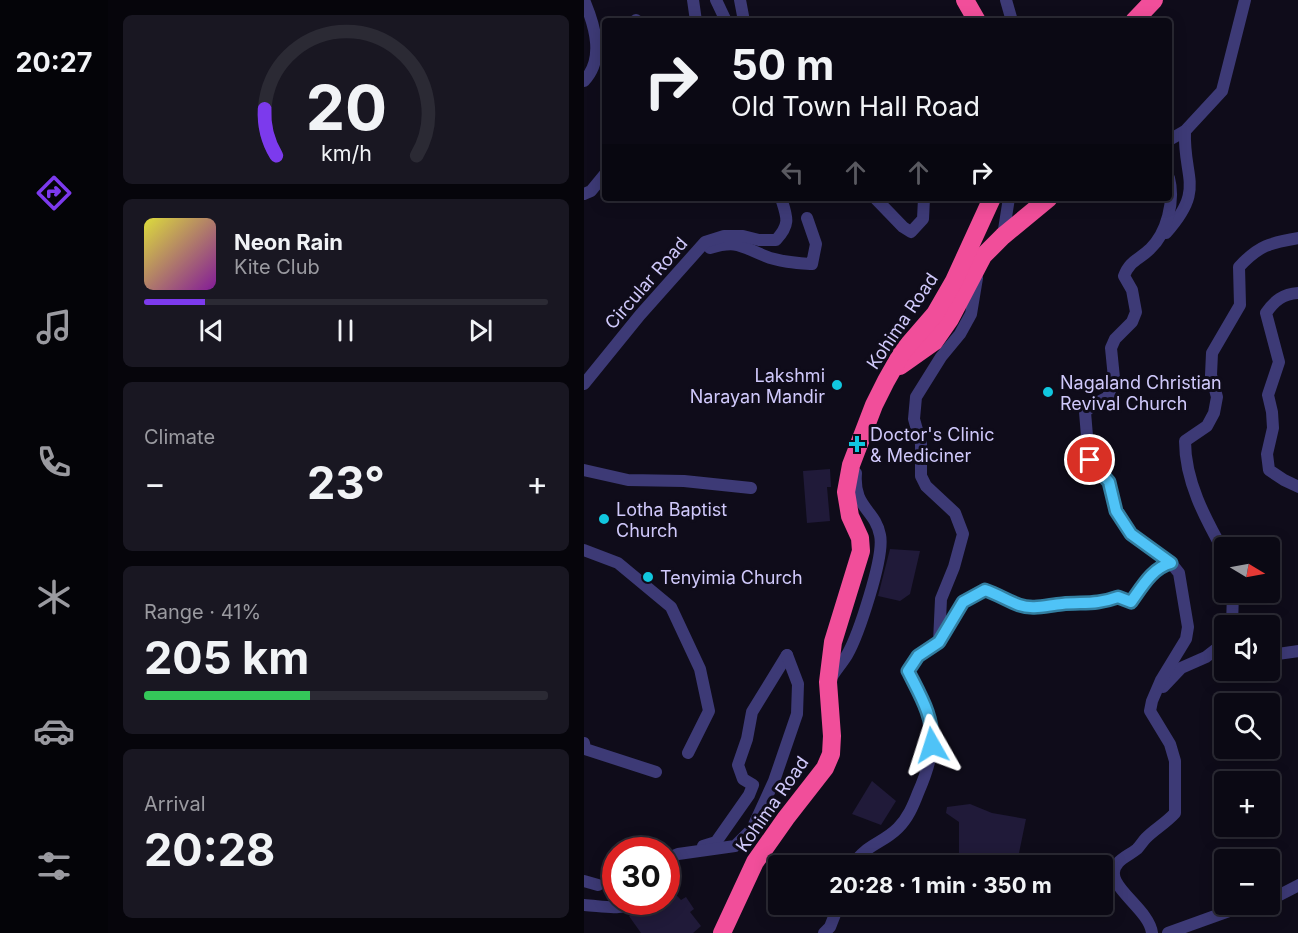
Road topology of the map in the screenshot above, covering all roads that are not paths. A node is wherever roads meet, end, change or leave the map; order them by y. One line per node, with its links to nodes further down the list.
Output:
1 (584, 0): 17 (street)
2 (693, 0): 10 (street)
3 (716, 0): 11 (street)
4 (740, 0): 12 (street)
5 (965, 0): 13 (highway)
6 (1006, 0): 14 (street)
7 (1137, 0): 15 (street)
8 (1154, 0): 16 (highway)
9 (1245, 0): 18 (street)
10 (696, 18)
11 (725, 18)
12 (743, 18)
13 (975, 18)
14 (1011, 18)
15 (1134, 18)
16 (1137, 18)
17 (584, 81)
18 (1185, 131): 19 (street); 32 (street)
19 (1172, 138)
20 (602, 178): 21 (street)
21 (584, 194)
22 (782, 201): 33 (street, Circular Road)
23 (878, 201): 24 (street)
24 (924, 201)
25 (991, 201): 36 (highway, Kohima Road)
26 (1009, 201): 30 (street)
27 (1045, 201): 30 (highway)
28 (1170, 201): 32 (street)
29 (807, 218): 33 (street)
30 (1003, 236): 34 (highway)
31 (1298, 238): 41 (street)
32 (1151, 249): 43 (street)
33 (695, 254): 37 (street, Circular Road)
34 (983, 256): 36 (highway); 44 (street)
35 (1298, 293): 39 (street)
36 (891, 373): 62 (highway, Kohima Road)
37 (584, 384)
38 (584, 470): 40 (street)
39 (1298, 487)
40 (751, 489)
41 (1216, 537)
42 (584, 550): 50 (street)
43 (1171, 563): 44 (street); 48 (street)
44 (939, 642): 52 (street)
45 (1214, 651): 48 (street)
46 (1298, 651): 47 (street)
47 (1280, 654)
48 (1150, 711): 64 (street)
49 (584, 743): 51 (street)
50 (688, 753)
51 (656, 772)
52 (859, 855)
53 (672, 857): 53 (street)
54 (584, 881): 55 (street)
55 (598, 885)
56 (1298, 885): 57 (street)
57 (1280, 895)
58 (584, 905): 59 (street)
59 (602, 908)
60 (835, 915): 63 (street)
61 (1218, 915): 65 (street)
62 (722, 933)
63 (824, 933)
64 (1152, 933)
65 (1168, 933)

